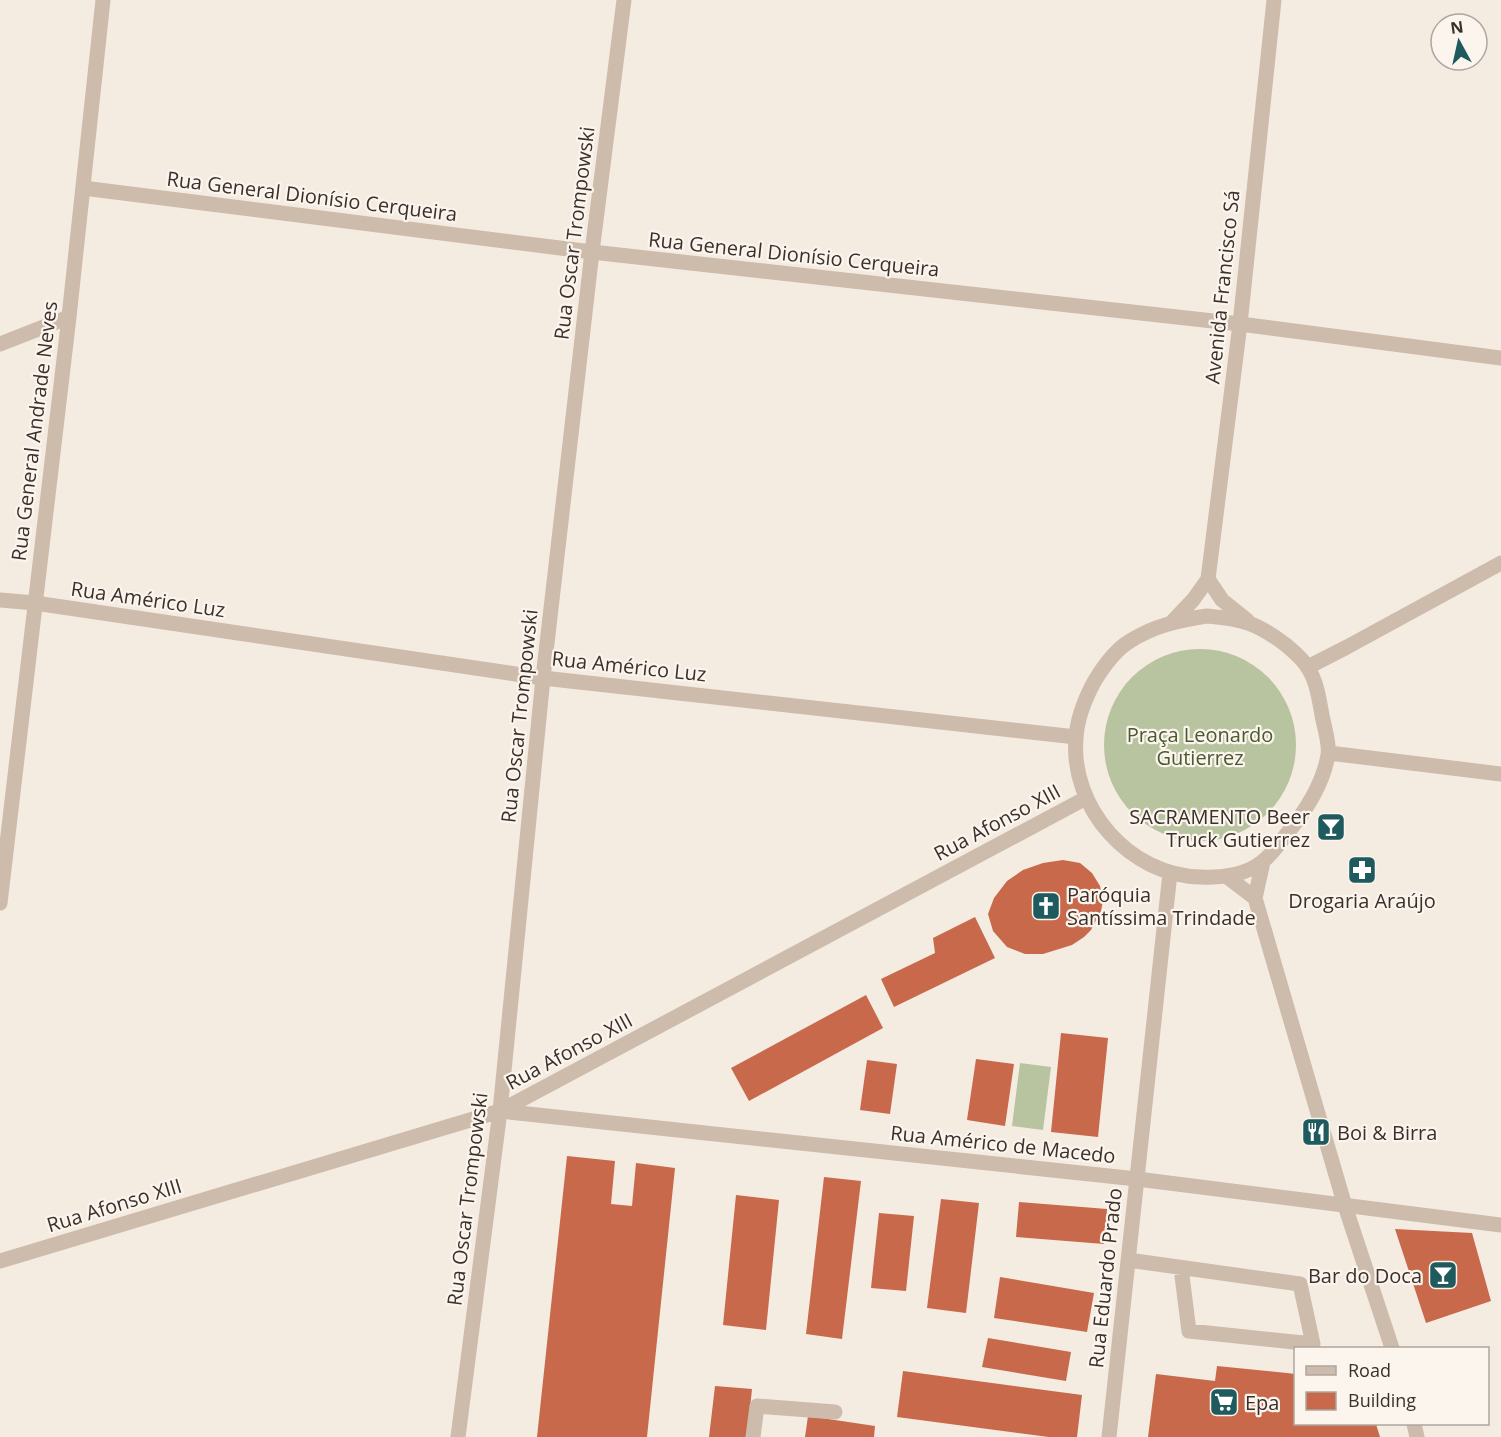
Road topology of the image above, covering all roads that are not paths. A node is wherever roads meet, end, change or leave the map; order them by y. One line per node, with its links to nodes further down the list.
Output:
1 (103, 0): 4 (street, Rua General Andrade Neves)
2 (624, 0): 5 (street, Rua Oscar Trompowski)
3 (1274, 0): 7 (street, Avenida Francisco Sá)
4 (83, 188): 5 (street, Rua General Dionísio Cerqueira); 6 (street, Rua General Andrade Neves)
5 (592, 252): 7 (street, Rua General Dionísio Cerqueira); 17 (street, Rua Oscar Trompowski)
6 (69, 316): 8 (street); 13 (street, Rua General Andrade Neves)
7 (1240, 324): 9 (street, Rua General Dionísio Cerqueira); 11 (street, Avenida Francisco Sá)
8 (0, 344)
9 (1501, 358)
10 (1501, 563): 16 (street)
11 (1208, 579): 14 (street, Avenida Francisco Sá); 15 (street)
12 (0, 600): 13 (street, Rua Américo Luz)
13 (35, 603): 17 (street, Rua Américo Luz); 26 (street, Rua General Andrade Neves)
14 (1173, 621): 15 (street); 18 (street)
15 (1251, 623): 16 (street)
16 (1308, 667): 19 (street)
17 (543, 678): 18 (street, Rua Américo Luz); 27 (street, Rua Oscar Trompowski)
18 (1076, 737): 21 (street)
19 (1329, 753): 20 (street); 22 (street)
20 (1501, 774)
21 (1086, 798): 23 (street); 27 (street, Rua Afonso XIII)
22 (1263, 862): 24 (street); 25 (street)
23 (1170, 873): 24 (street); 28 (street, Rua Eduardo Prado)
24 (1226, 876): 25 (street)
25 (1254, 898): 29 (street)
26 (0, 903)
27 (500, 1111): 28 (street, Rua Américo de Macedo); 31 (street, Rua Afonso XIII); 36 (street, Rua Oscar Trompowski)
28 (1137, 1179): 29 (street, Rua Américo de Macedo); 32 (street, Rua Eduardo Prado)
29 (1345, 1206): 30 (street, Rua Américo de Macedo); 34 (street)
30 (1501, 1225)
31 (0, 1260)
32 (1128, 1260): 33 (street); 38 (street, Rua Eduardo Prado)
33 (1180, 1268): 33 (street)
34 (1392, 1347)
35 (835, 1412): 37 (street)
36 (458, 1437)
37 (753, 1437)
38 (1109, 1437)

